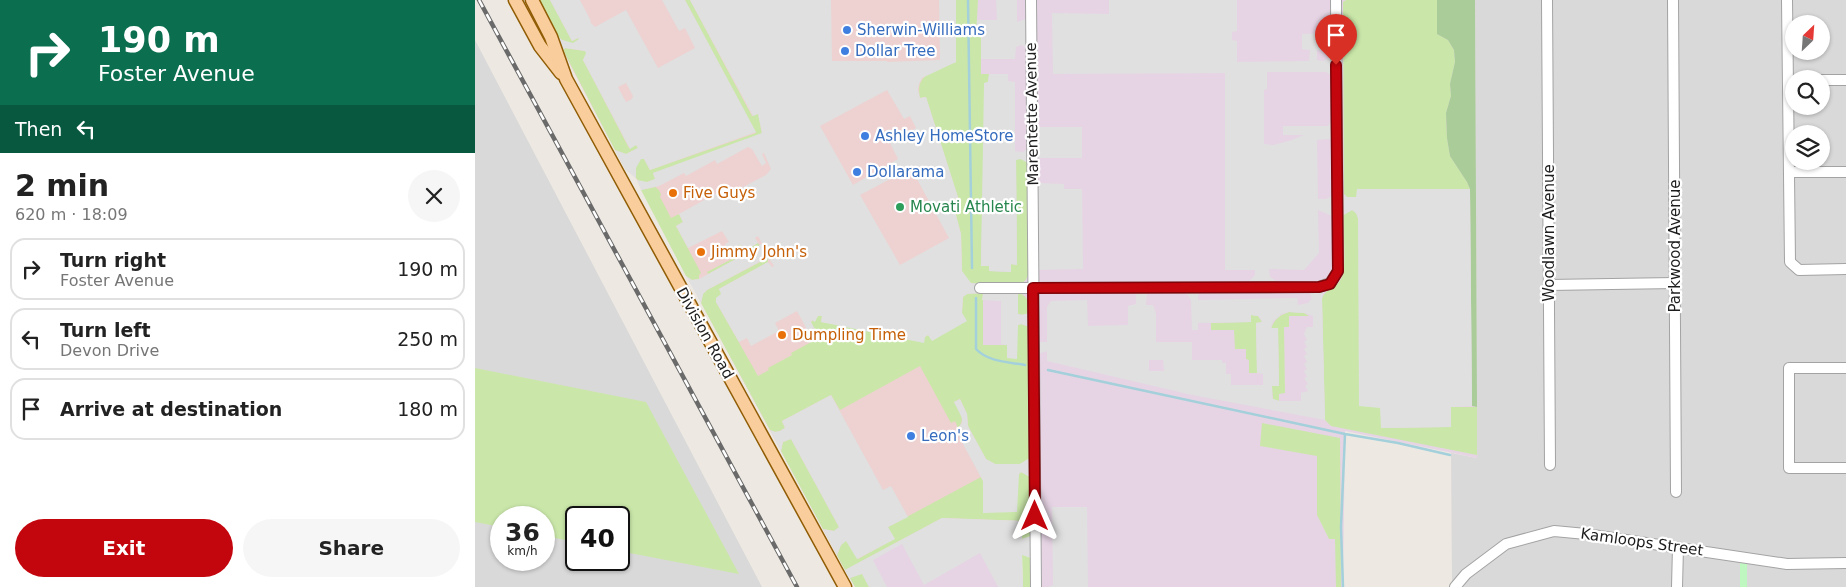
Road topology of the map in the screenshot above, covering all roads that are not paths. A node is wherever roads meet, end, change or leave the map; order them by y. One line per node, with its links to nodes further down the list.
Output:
1 (515, 0): 9 (main road, Division Road)
2 (532, 0): 9 (main road, Division Road)
3 (1031, 0): 19 (street, Marentette Avenue)
4 (1336, 0): 19 (street)
5 (1547, 0): 17 (street, Woodlawn Avenue)
6 (1673, 0): 16 (street, Parkwood Avenue)
7 (1787, 0): 8 (street)
8 (1790, 70)
9 (566, 78): 26 (main road, Division Road)
10 (1830, 80): 11 (street)
11 (1846, 80)
12 (1790, 115): 13 (street)
13 (1789, 172): 14 (street); 15 (street)
14 (1846, 172)
15 (1846, 269)
16 (1675, 283): 17 (street); 23 (street, Parkwood Avenue)
17 (1549, 286): 21 (street, Woodlawn Avenue)
18 (980, 288): 19 (street)
19 (1033, 288): 27 (street, Marentette Avenue)
20 (1846, 368): 22 (street)
21 (1550, 465)
22 (1846, 468)
23 (1676, 492)
24 (1678, 547): 25 (street, Kamloops Street); 28 (street, Kamloops Street); 29 (street)
25 (1846, 563)
26 (845, 587)
27 (1036, 587)
28 (1455, 587)
29 (1677, 587)

